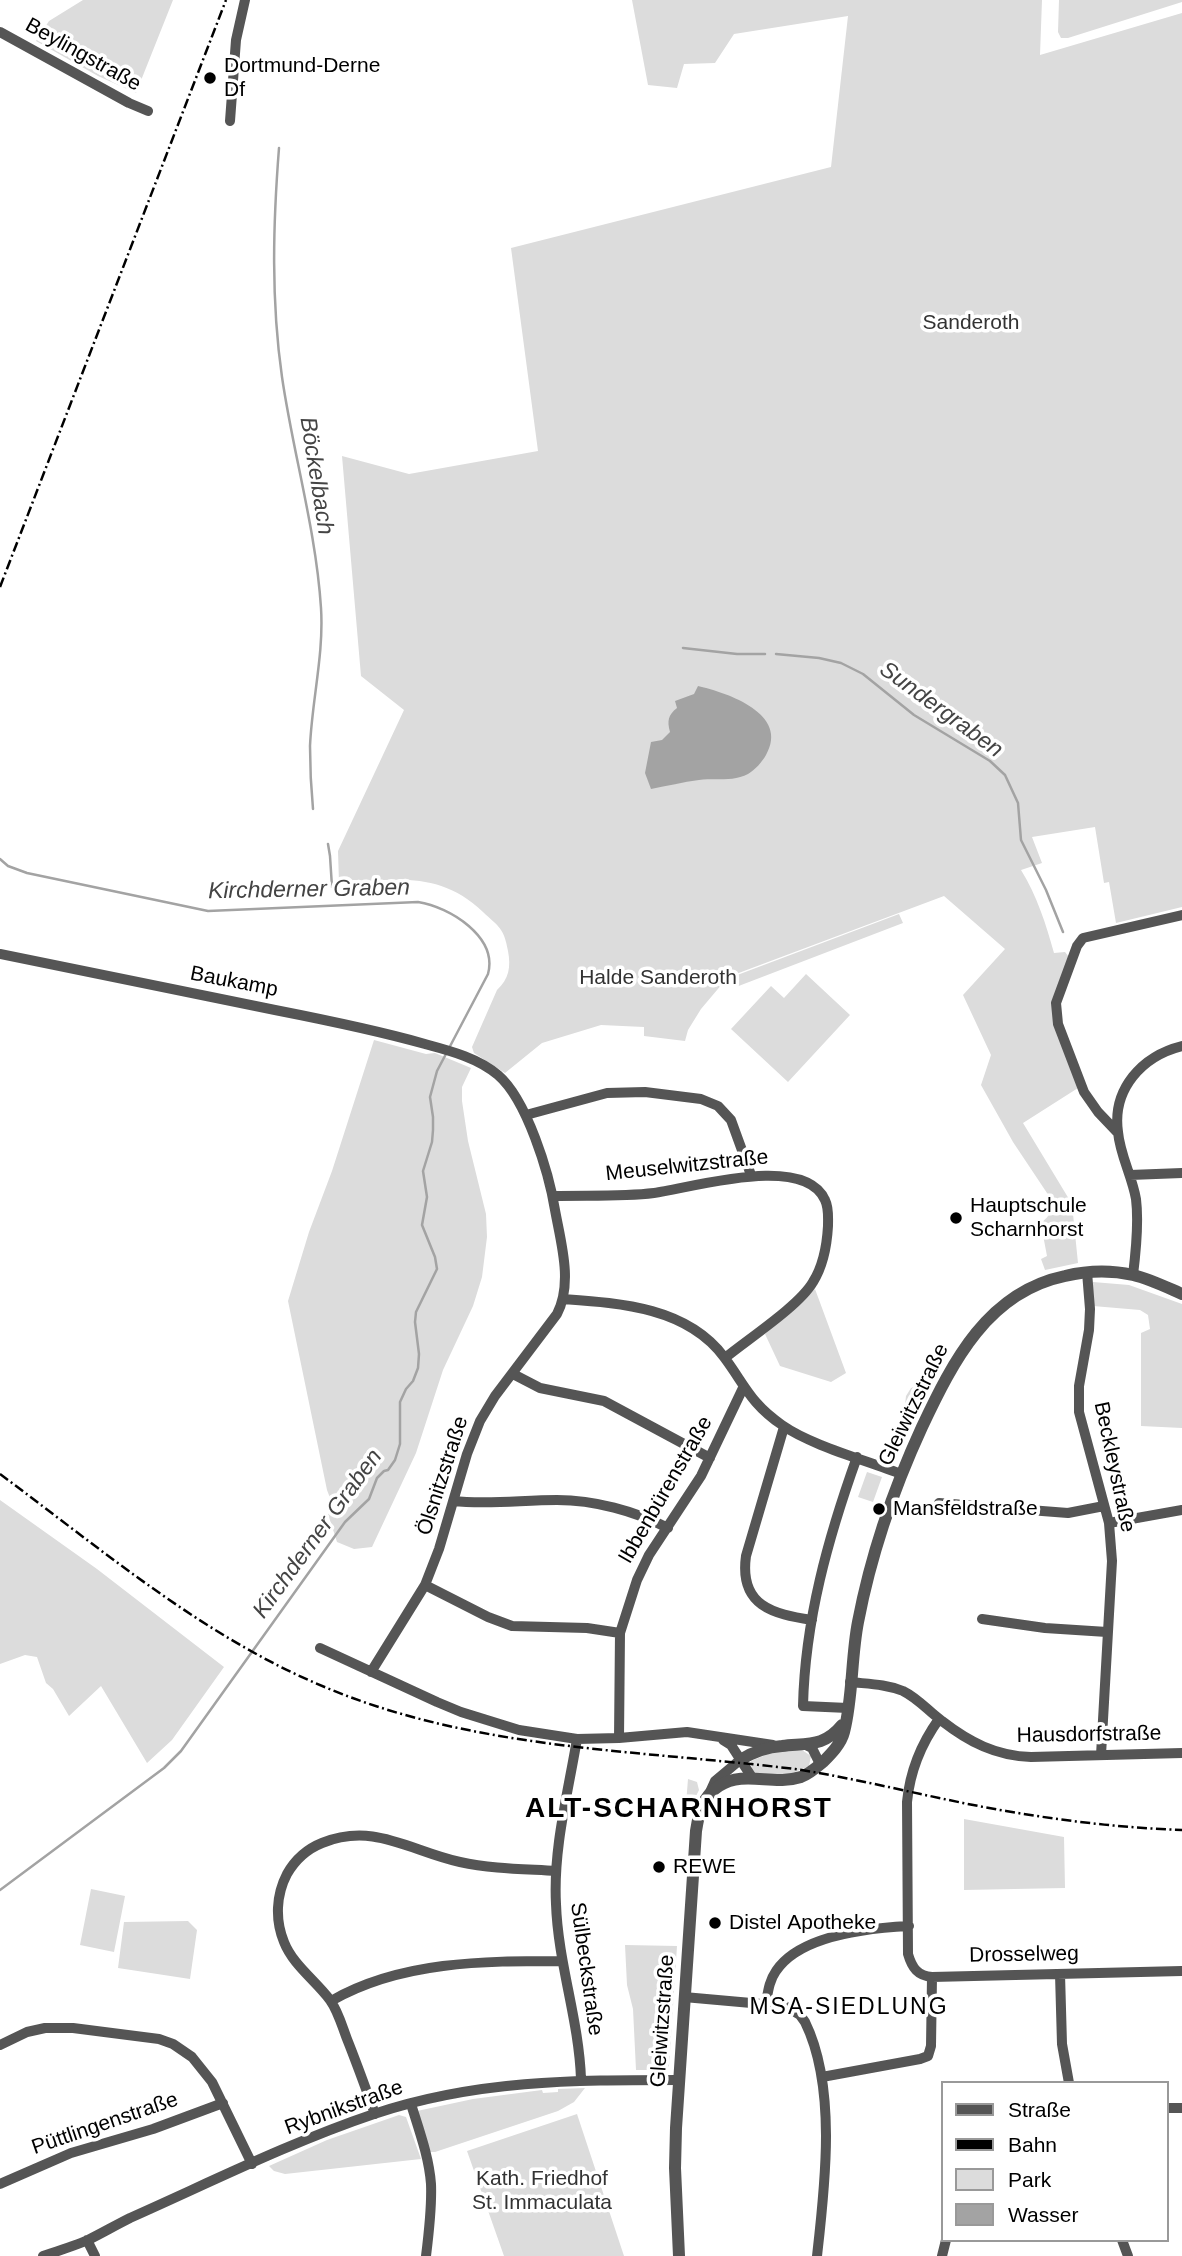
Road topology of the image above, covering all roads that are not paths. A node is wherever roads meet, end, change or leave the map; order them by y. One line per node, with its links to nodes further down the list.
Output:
1 (246, 0): 4 (street)
2 (0, 32): 3 (street, Beylingstraße)
3 (148, 111)
4 (230, 121)
5 (1182, 915): 9 (street)
6 (0, 954): 8 (street, Baukamp)
7 (1182, 1046): 9 (street)
8 (526, 1115): 11 (street); 13 (street)
9 (1118, 1133): 12 (street)
10 (1182, 1173): 12 (street)
11 (751, 1175): 13 (street, Meuselwitzstraße); 18 (street, Meuselwitzstraße)
12 (1130, 1175): 15 (street)
13 (553, 1196): 17 (street)
14 (1087, 1272): 15 (street, Gleiwitzstraße); 24 (street, Gleiwitzstraße); 27 (street, Beckleystraße)
15 (1133, 1275): 16 (street, Gleiwitzstraße)
16 (1182, 1294)
17 (563, 1299): 18 (street); 19 (street, Ölsnitzstraße)
18 (725, 1358): 20 (street)
19 (513, 1374): 23 (street); 25 (street, Ölsnitzstraße)
20 (743, 1388): 21 (street); 23 (street, Ibbenbürenstraße)
21 (784, 1427): 22 (street); 33 (street)
22 (857, 1457): 24 (street); 33 (street)
23 (710, 1458): 30 (street, Ibbenbürenstraße)
24 (901, 1474): 38 (street, Gleiwitzstraße)
25 (453, 1501): 30 (street); 31 (street, Ölsnitzstraße)
26 (939, 1503): 27 (street)
27 (1104, 1506): 29 (street, Beckleystraße)
28 (1182, 1510): 29 (street)
29 (1109, 1523): 34 (street, Beckleystraße)
30 (668, 1528): 35 (street, Ibbenbürenstraße)
31 (425, 1585): 35 (street); 37 (street, Ölsnitzstraße)
32 (982, 1619): 34 (street)
33 (812, 1620): 39 (street)
34 (1107, 1632): 48 (street, Beckleystraße)
35 (620, 1633): 43 (street, Ibbenbürenstraße)
36 (320, 1648): 37 (street)
37 (371, 1672): 44 (street)
38 (850, 1682): 39 (street, Gleiwitzstraße); 40 (street, Hausdorfstraße)
39 (848, 1708): 41 (street, Gleiwitzstraße)
40 (939, 1719): 48 (street, Hausdorfstraße); 54 (street)
41 (845, 1722): 45 (street, Gleiwitzstraße); 50 (street, Gleiwitzstraße)
42 (717, 1736): 43 (street); 46 (street); 49 (street)
43 (619, 1738): 44 (street)
44 (577, 1739): 53 (street, Sülbeckstraße)
45 (806, 1745): 46 (street, Gleiwitzstraße); 50 (street)
46 (781, 1746): 49 (street, Gleiwitzstraße)
47 (1182, 1753): 48 (street, Hausdorfstraße)
48 (1101, 1755)
49 (740, 1760): 51 (street); 52 (street, Gleiwitzstraße)
50 (820, 1764): 51 (street, Gleiwitzstraße)
51 (753, 1779): 52 (street, Gleiwitzstraße)
52 (710, 1792): 59 (street, Gleiwitzstraße)
53 (556, 1871): 55 (street, Sülbeckstraße); 60 (street)
54 (909, 1926): 58 (street); 61 (street)
55 (561, 1961): 60 (street); 64 (street, Sülbeckstraße)
56 (1182, 1971): 57 (street, Drosselweg)
57 (1060, 1974): 58 (street, Drosselweg); 66 (street)
58 (932, 1977): 63 (street)
59 (684, 1997): 61 (street); 65 (street, Gleiwitzstraße)
60 (331, 2001): 69 (street)
61 (766, 2003): 63 (street)
62 (0, 2045): 67 (street)
63 (822, 2077): 77 (street)
64 (581, 2079): 65 (street, Rybnikstraße); 68 (street, Rybnikstraße)
65 (678, 2080): 76 (street, Gleiwitzstraße)
66 (1069, 2081)
67 (223, 2103): 70 (street); 71 (street, Püttlingenstraße)
68 (411, 2104): 69 (street, Rybnikstraße); 75 (street)
69 (375, 2114): 70 (street, Rybnikstraße)
70 (252, 2164): 72 (street, Rybnikstraße)
71 (0, 2184)
72 (87, 2240): 73 (street, Rybnikstraße); 74 (street)
73 (43, 2256)
74 (95, 2256)
75 (426, 2256)
76 (679, 2256)
77 (817, 2256)

